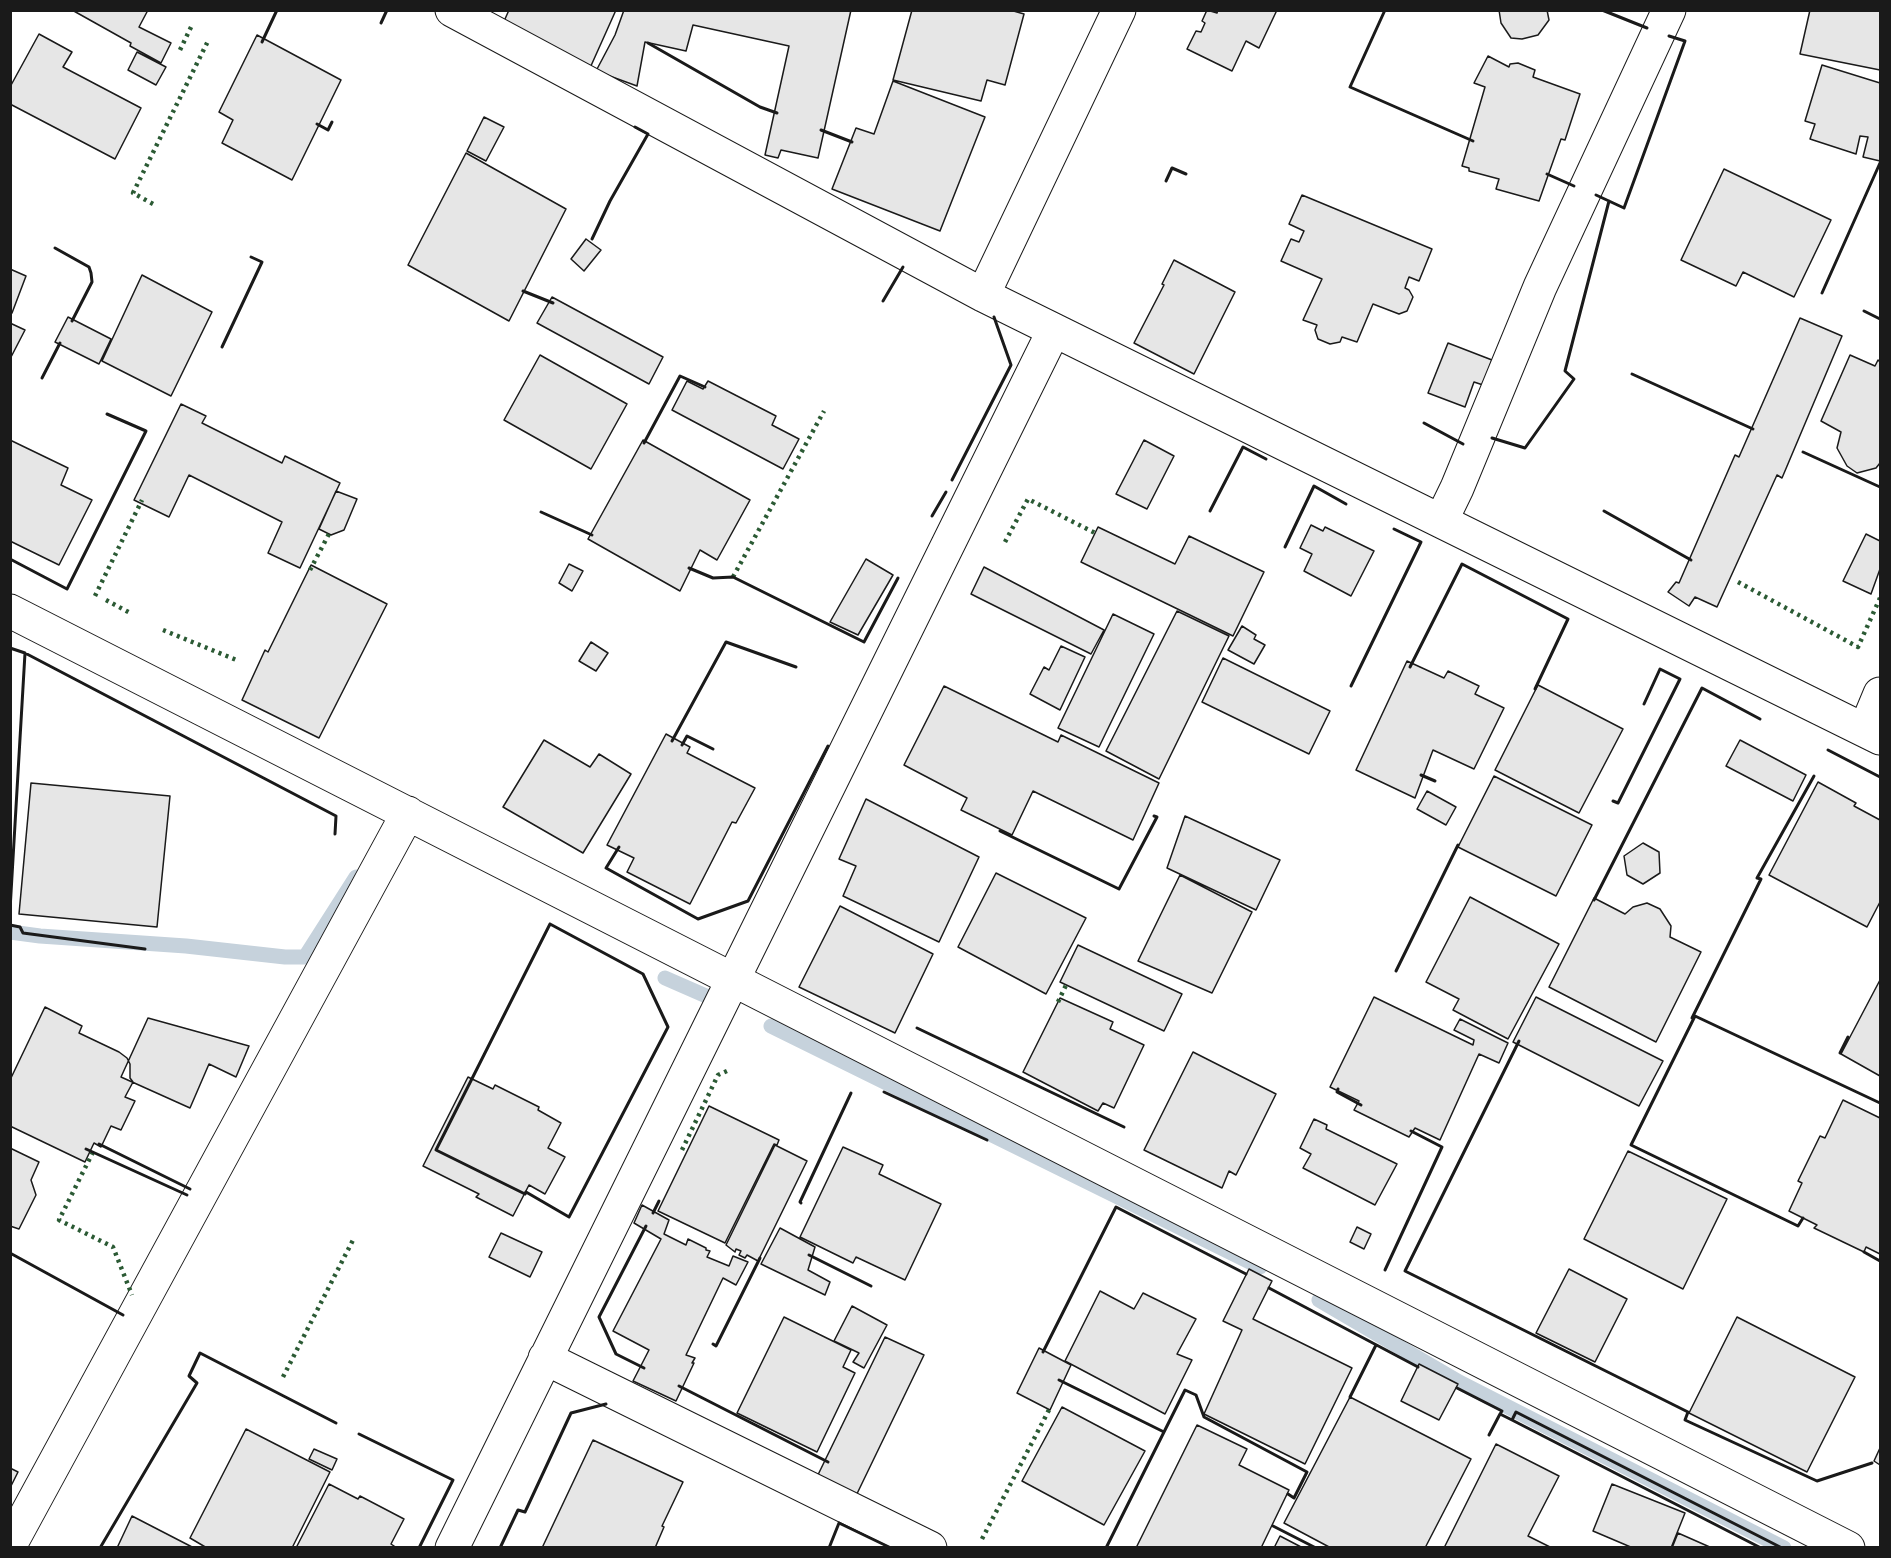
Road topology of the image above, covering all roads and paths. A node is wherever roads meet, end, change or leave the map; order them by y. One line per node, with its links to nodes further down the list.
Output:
1 (452, 10): 4 (street)
2 (1119, 10): 4 (street)
3 (1669, 10): 6 (street)
4 (983, 295): 5 (street)
5 (1054, 330): 6 (street); 11 (street)
6 (1441, 521): 9 (street)
7 (10, 611): 10 (street)
8 (1881, 694): 9 (street)
9 (1873, 734)
10 (408, 813): 11 (street); 13 (street)
11 (733, 980): 12 (street); 16 (street)
12 (545, 1358): 14 (street); 15 (street)
13 (10, 1545)
14 (452, 1548)
15 (930, 1548)
16 (1848, 1548)

